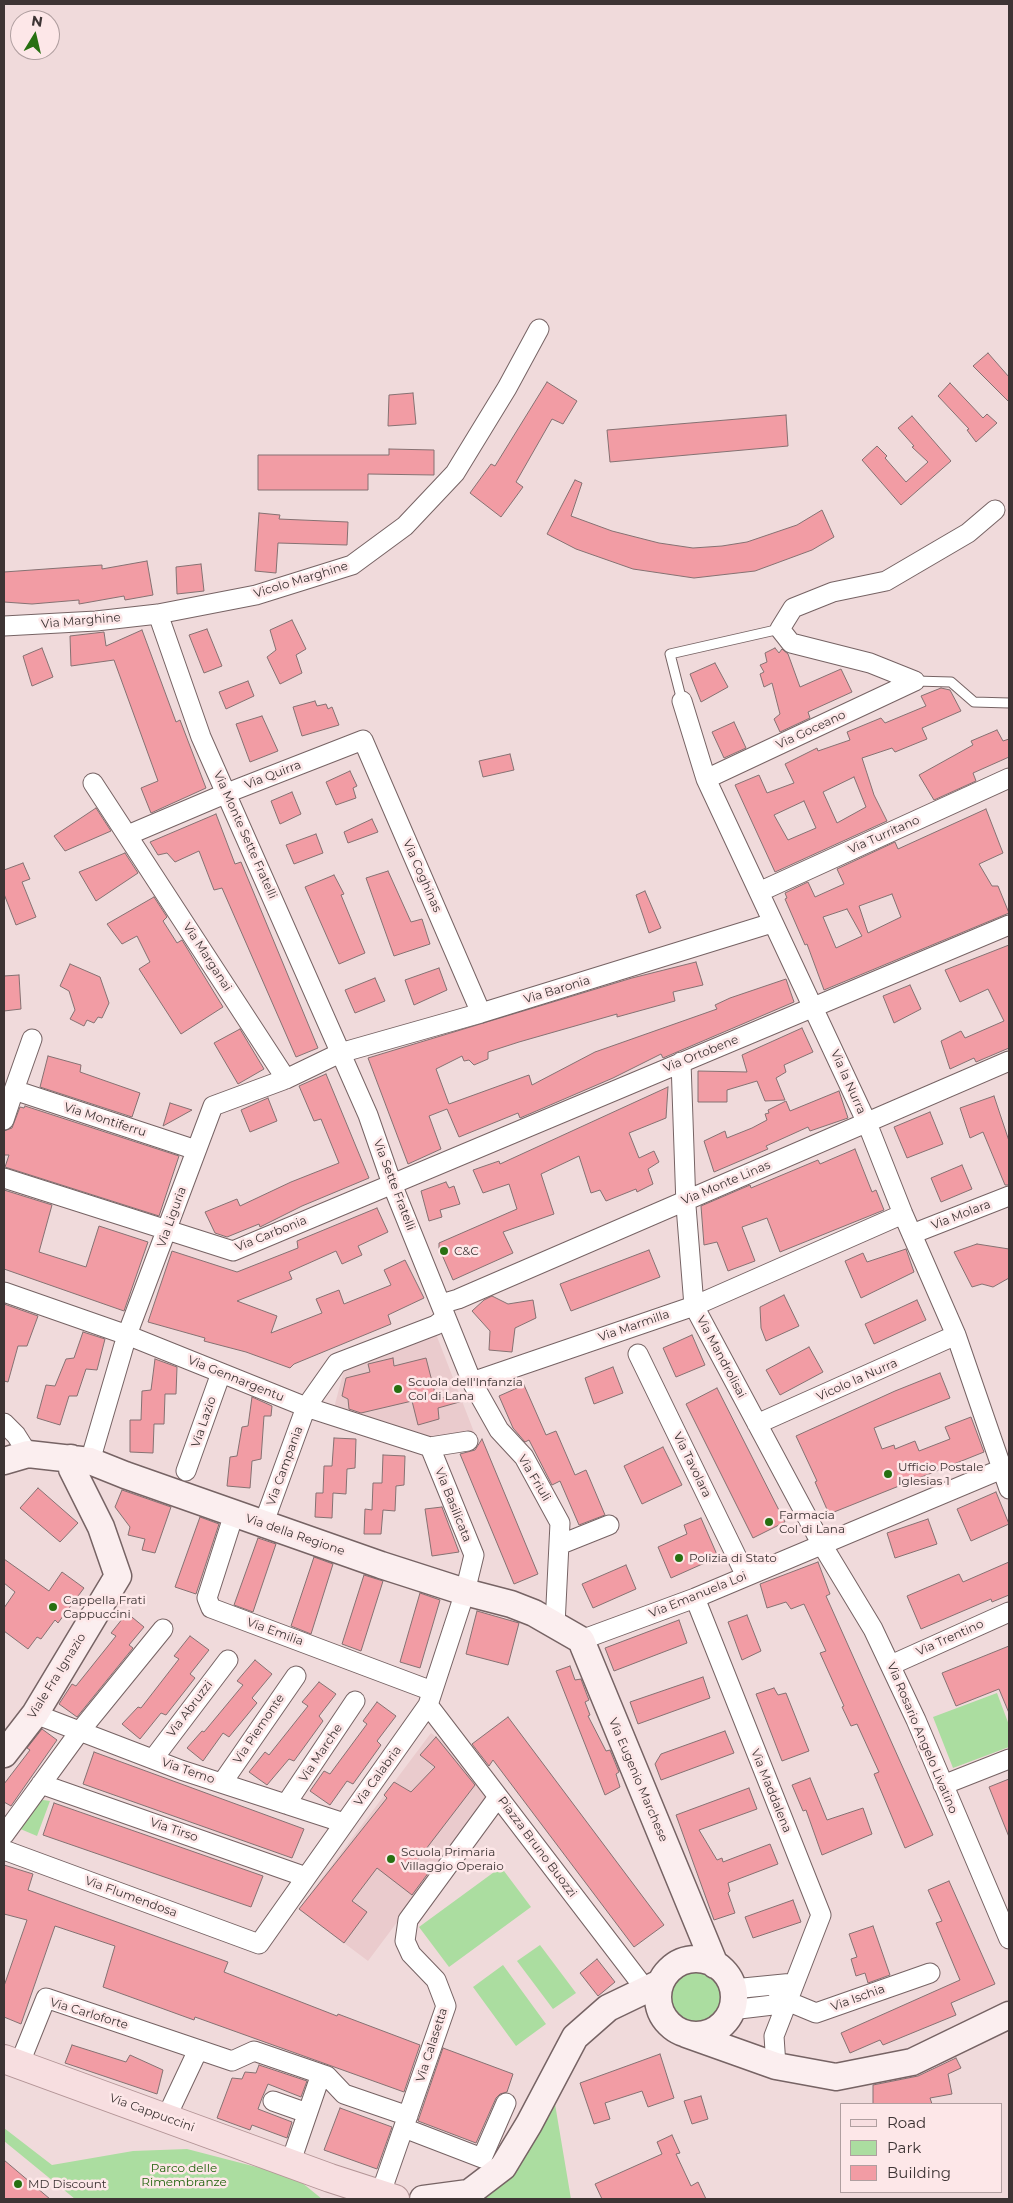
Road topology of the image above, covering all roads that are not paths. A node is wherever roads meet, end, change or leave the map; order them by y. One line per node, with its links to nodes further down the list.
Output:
1 (539, 329): 3 (street, Vicolo Marghine)
2 (995, 510): 5 (street)
3 (158, 614): 4 (street, Via Marghine); 13 (street, Via Monte Sette Fratelli)
4 (4, 626)
5 (780, 629): 6 (street); 7 (lane)
6 (915, 681): 8 (lane); 11 (street, Via Goceano)
7 (682, 701): 11 (street, Via la Nurra)
8 (1009, 703)
9 (362, 740): 13 (street, Via Quirra); 19 (street, Via Coghinas)
10 (1009, 778): 15 (street, Via Turritano)
11 (706, 779): 15 (street, Via la Nurra)
12 (93, 783): 14 (street, Via Marganai)
13 (227, 793): 14 (street, Via Quirra); 21 (street, Via Monte Sette Fratelli)
14 (128, 835): 24 (street, Via Marganai)
15 (759, 892): 16 (street, Via la Nurra)
16 (772, 923): 18 (street, Via la Nurra); 19 (street, Via Baronia)
17 (1009, 925): 18 (street, Via Ortobene)
18 (814, 1008): 23 (street, Via Ortobene); 27 (street, Via la Nurra)
19 (482, 1013): 21 (street, Via Baronia)
20 (32, 1039): 25 (street)
21 (340, 1053): 24 (street, Via Liguria); 30 (street, Via Sette Fratelli)
22 (1009, 1061): 27 (street, Via Monte Linas)
23 (681, 1062): 30 (street, Via Ortobene); 32 (street, Via Mandrolisai)
24 (286, 1079): 28 (street, Via Liguria)
25 (14, 1090): 26 (street); 28 (street, Via Montiferru)
26 (4, 1120)
27 (867, 1124): 32 (street, Via Monte Linas); 33 (street, Via la Nurra)
28 (196, 1150): 34 (street, Via Liguria)
29 (4, 1178): 34 (street, Via Carbonia)
30 (392, 1184): 34 (street, Via Carbonia); 38 (street, Via Sette Fratelli)
31 (1009, 1196): 35 (street, Via Molara)
32 (686, 1200): 37 (street, Via Mandrolisai); 38 (street, Via Monte Linas)
33 (902, 1214): 35 (street, Via la Nurra); 37 (street, Via Marmilla)
34 (167, 1230): 40 (street, Via Liguria)
35 (912, 1234): 39 (street, Via la Nurra)
36 (4, 1292): 40 (street, Via Gennargentu)
37 (694, 1306): 43 (street, Via Marmilla); 46 (street, Via Mandrolisai)
38 (443, 1311): 43 (street, Via Friuli); 44 (street)
39 (956, 1335): 46 (street, Vicolo la Nurra); 51 (street, Via la Nurra)
40 (127, 1336): 42 (street, Via Gennargentu); 50 (street, Via Liguria)
41 (638, 1354): 59 (street, Via Tavolara)
42 (221, 1373): 44 (street, Via Gennargentu); 52 (street, Via Lazio)
43 (472, 1382): 58 (street, Via Friuli)
44 (306, 1407): 48 (street, Via Gennargentu); 55 (street, Via Campania)
45 (4, 1424): 49 (street)
46 (757, 1424): 57 (street, Via Mandrolisai)
47 (468, 1441): 48 (street)
48 (430, 1446): 60 (street, Via Basilicata)
49 (16, 1458): 50 (street, Via della Regione)
50 (81, 1459): 54 (street, Via della Regione); 71 (street, Viale Fra Ignazio)
51 (1005, 1468): 53 (street); 57 (street, Via Emanuela Loi)
52 (186, 1472)
53 (1009, 1489)
54 (234, 1514): 55 (street, Via della Regione); 69 (street, Via Emilia)
55 (263, 1525): 60 (street, Via della Regione)
56 (609, 1525): 58 (street)
57 (821, 1544): 59 (street, Via Emanuela Loi); 67 (street, Via Rosario Angelo Livatino)
58 (559, 1545): 63 (street, Via Friuli)
59 (746, 1576): 61 (street, Via Emanuela Loi)
60 (465, 1592): 63 (street, Via della Regione); 69 (street, Via Calabria)
61 (695, 1598): 65 (street, Via Emanuela Loi); 91 (street, Via Maddalena)
62 (1009, 1612): 67 (street, Via Trentino)
63 (555, 1625): 65 (street, Via della Regione)
64 (163, 1629): 72 (street)
65 (580, 1640): 85 (street, Via Eugenio Marchese)
66 (228, 1660): 74 (street, Via Abruzzi)
67 (891, 1665): 78 (street, Via Rosario Angelo Livatino)
68 (296, 1676): 76 (street, Via Piemonte)
69 (430, 1698): 79 (street, Piazza Bruno Buozzi); 81 (street, Via Calabria)
70 (355, 1701): 80 (street, Via Marche)
71 (34, 1714): 72 (street, Via Temo); 73 (street, Viale Fra Ignazio)
72 (80, 1731): 74 (street, Via Temo); 77 (street)
73 (4, 1754)
74 (153, 1759): 76 (street, Via Temo)
75 (1009, 1760): 78 (street)
76 (222, 1783): 80 (street, Via Temo)
77 (41, 1784): 82 (street); 84 (street, Via Tirso)
78 (943, 1785): 86 (street, Via Rosario Angelo Livatino)
79 (498, 1796): 90 (street, Piazza Bruno Buozzi); 106 (street, Via Calasetta)
80 (286, 1804): 81 (street, Via Temo)
81 (344, 1823): 84 (street, Via Calabria)
82 (4, 1835)
83 (4, 1850): 87 (street, Via Flumendosa)
84 (306, 1877): 87 (street, Via Calabria)
85 (696, 1920): 88 (street, Via Eugenio Marchese); 90 (street)
86 (1009, 1939)
87 (259, 1944)
88 (716, 1965): 90 (street); 93 (street)
89 (930, 1972): 92 (street, Via Ischia)
90 (661, 1979): 94 (street); 96 (street)
91 (794, 1983): 92 (street, Via Maddalena); 93 (street, Via Maddalena)
92 (787, 2001): 100 (street, Via Maddalena)
93 (729, 2007): 97 (street); 100 (street)
94 (608, 2008): 96 (street); 109 (street)
95 (1009, 2015): 100 (street)
96 (664, 2018): 97 (street)
97 (686, 2034): 100 (street)
98 (198, 2050): 99 (street, Via Carloforte); 101 (street, Via Carloforte); 105 (street)
99 (11, 2062): 105 (main road, Via Cappuccini)
100 (776, 2066)
101 (321, 2074): 104 (street); 106 (street, Via Carloforte)
102 (273, 2101): 104 (street)
103 (506, 2102): 106 (street, Via Carloforte)
104 (307, 2113): 107 (street)
105 (166, 2118): 107 (main road, Via Cappuccini)
106 (406, 2122): 108 (street, Via Calasetta)
107 (295, 2165): 108 (main road, Via Cappuccini); 110 (main road, Via Cappuccini)
108 (390, 2190)
109 (464, 2196): 111 (street)
110 (335, 2199)
111 (423, 2199)

